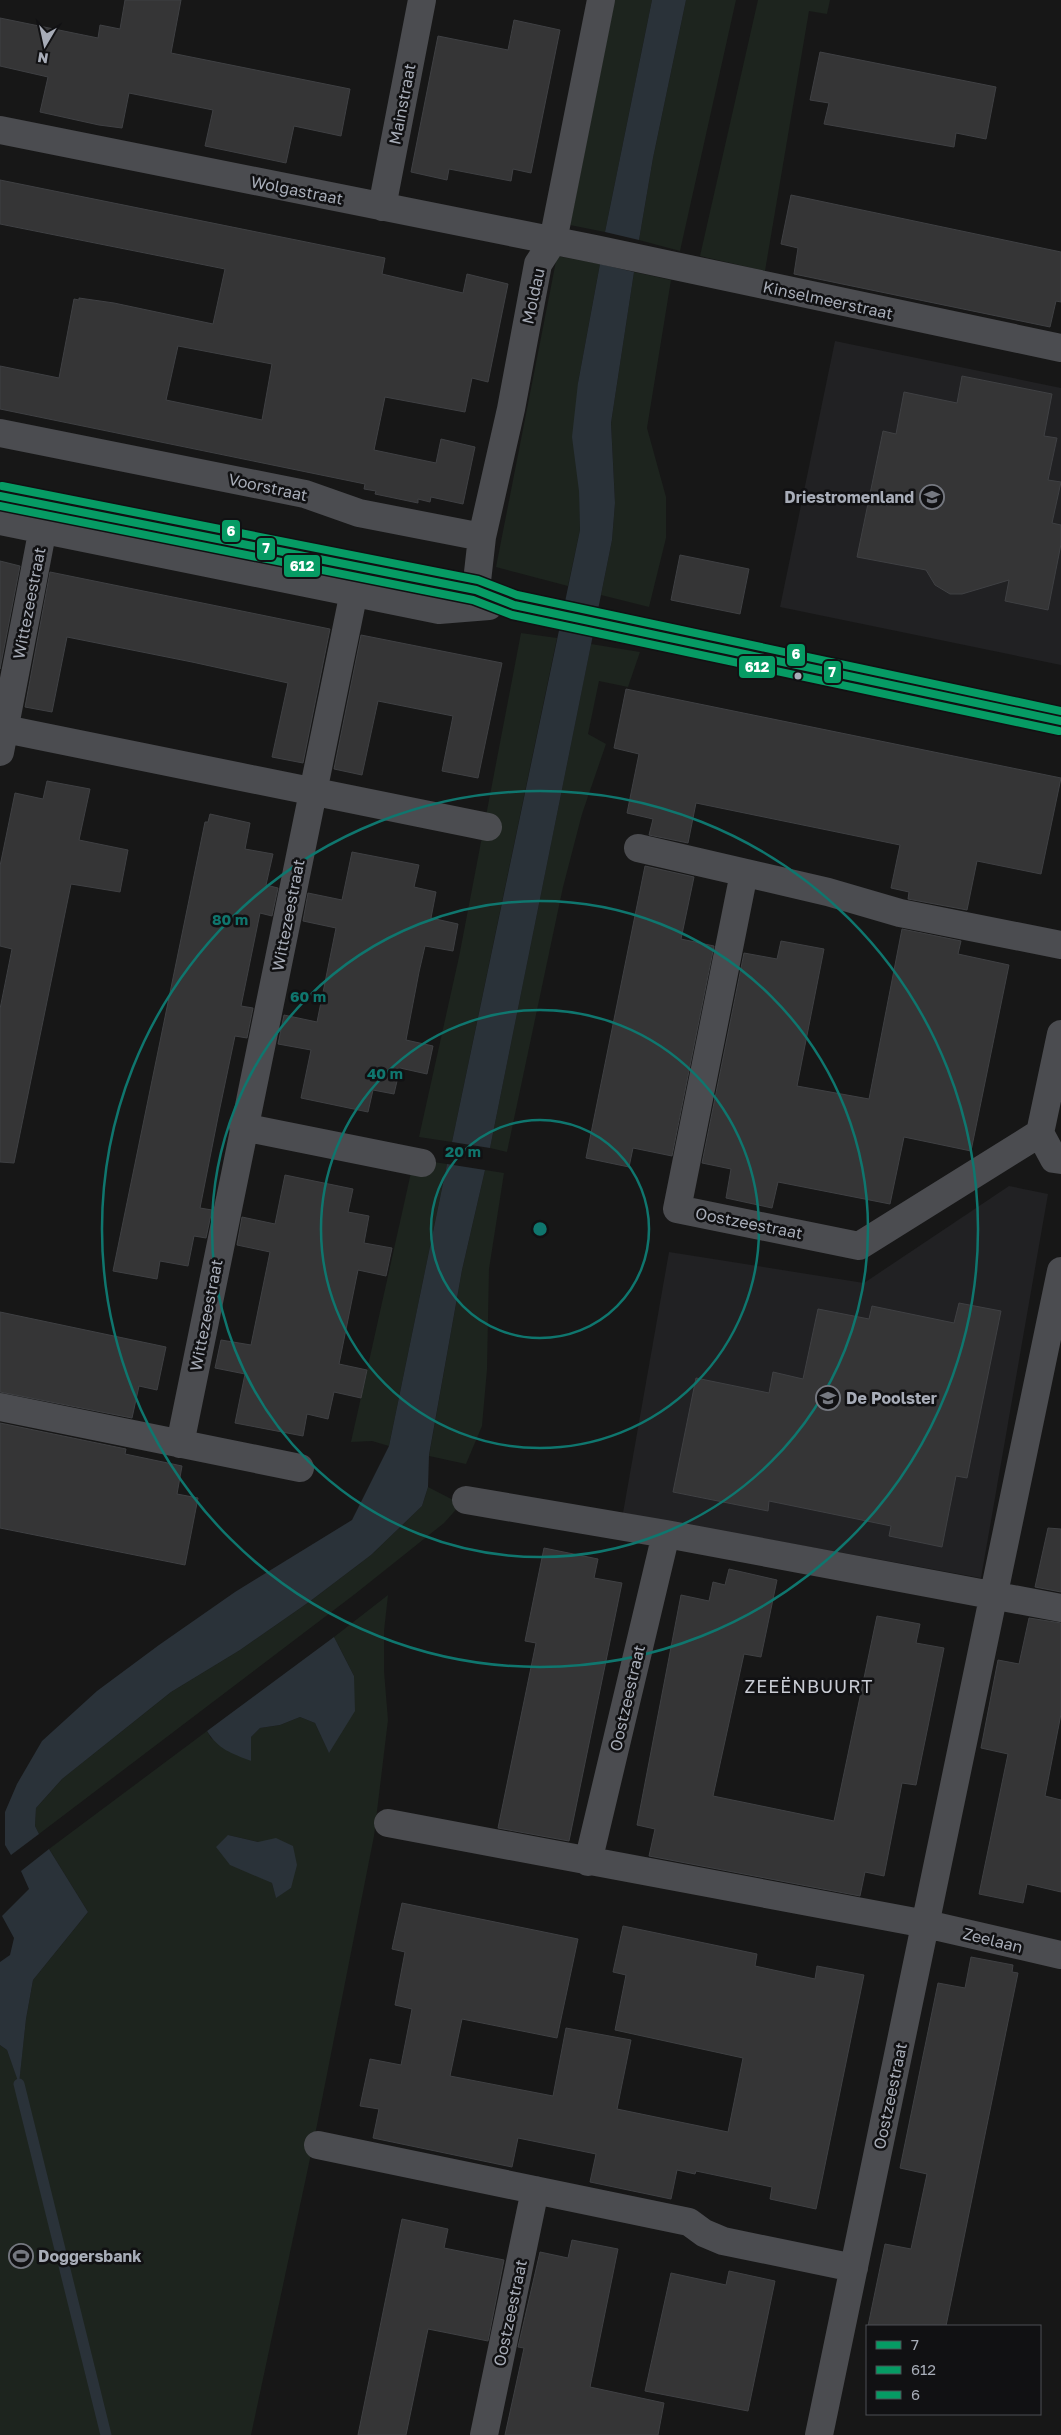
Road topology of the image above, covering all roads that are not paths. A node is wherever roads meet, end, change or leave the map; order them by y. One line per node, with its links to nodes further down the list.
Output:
1 (422, 0): 4 (street, Mainstraat)
2 (601, 0): 5 (street, Moldau)
3 (0, 130): 4 (street, Wolgastraat)
4 (382, 207): 5 (street, Wolgastraat)
5 (553, 241): 6 (street, Wolgastraat); 12 (street, Moldau)
6 (595, 249): 7 (street, Kinselmeerstraat)
7 (1061, 348)
8 (0, 433): 12 (street, Voorstraat)
9 (0, 496): 10 (street)
10 (45, 518): 11 (street); 13 (street); 16 (street, Wittezeestraat)
11 (0, 521)
12 (482, 537): 14 (street)
13 (356, 580): 14 (street); 17 (street, Wittezeestraat)
14 (473, 599): 15 (street)
15 (1061, 721)
16 (2, 736): 17 (street, Wittezeestraat)
17 (313, 791): 18 (street, Wittezeestraat); 23 (street, Wittezeestraat)
18 (488, 826)
19 (638, 848): 20 (street)
20 (744, 873): 21 (street); 24 (street, Oostzeestraat)
21 (1061, 945)
22 (1061, 1034): 24 (street)
23 (243, 1127): 26 (street); 29 (street, Wittezeestraat)
24 (1040, 1133): 25 (street)
25 (1061, 1160)
26 (422, 1163)
27 (1061, 1272): 33 (street, Oostzeestraat)
28 (0, 1407): 29 (street)
29 (180, 1444): 30 (street)
30 (300, 1468)
31 (466, 1500): 32 (street)
32 (666, 1534): 33 (street); 36 (street, Oostzeestraat)
33 (994, 1595): 34 (street); 37 (street, Oostzeestraat)
34 (1061, 1608)
35 (388, 1823): 36 (street)
36 (588, 1862): 37 (street)
37 (926, 1924): 38 (street, Zeelaan); 41 (street, Oostzeestraat)
38 (1060, 1955)
39 (318, 2145): 40 (street)
40 (535, 2190): 41 (street); 42 (street, Oostzeestraat)
41 (854, 2268): 43 (street, Oostzeestraat)
42 (484, 2435)
43 (819, 2435)

